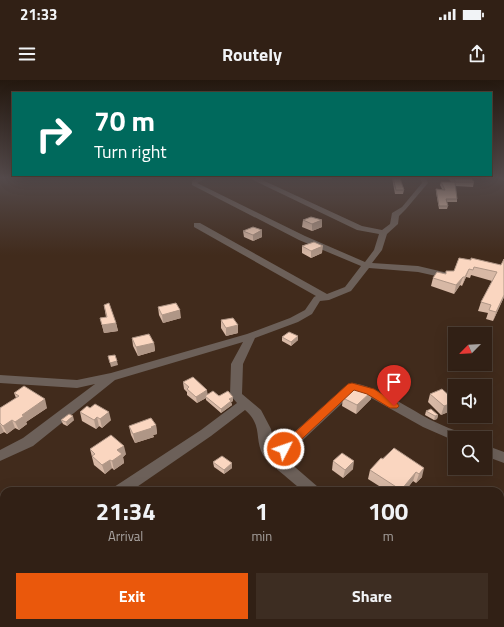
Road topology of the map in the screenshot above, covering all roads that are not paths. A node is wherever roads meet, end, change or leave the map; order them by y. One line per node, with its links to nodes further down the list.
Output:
1 (233, 204): 6 (street)
2 (307, 204): 5 (street)
3 (406, 204): 5 (street)
4 (197, 225): 8 (street)
5 (383, 233): 6 (street)
6 (365, 265): 7 (street); 8 (street)
7 (445, 275)
8 (326, 298): 9 (street)
9 (251, 336): 10 (street); 12 (street)
10 (112, 378): 11 (street); 16 (street)
11 (0, 379)
12 (245, 403): 14 (street); 18 (street)
13 (448, 433): 14 (street)
14 (269, 453): 19 (street)
15 (492, 453): 17 (street)
16 (0, 456)
17 (503, 458)
18 (125, 487)
19 (308, 487)

